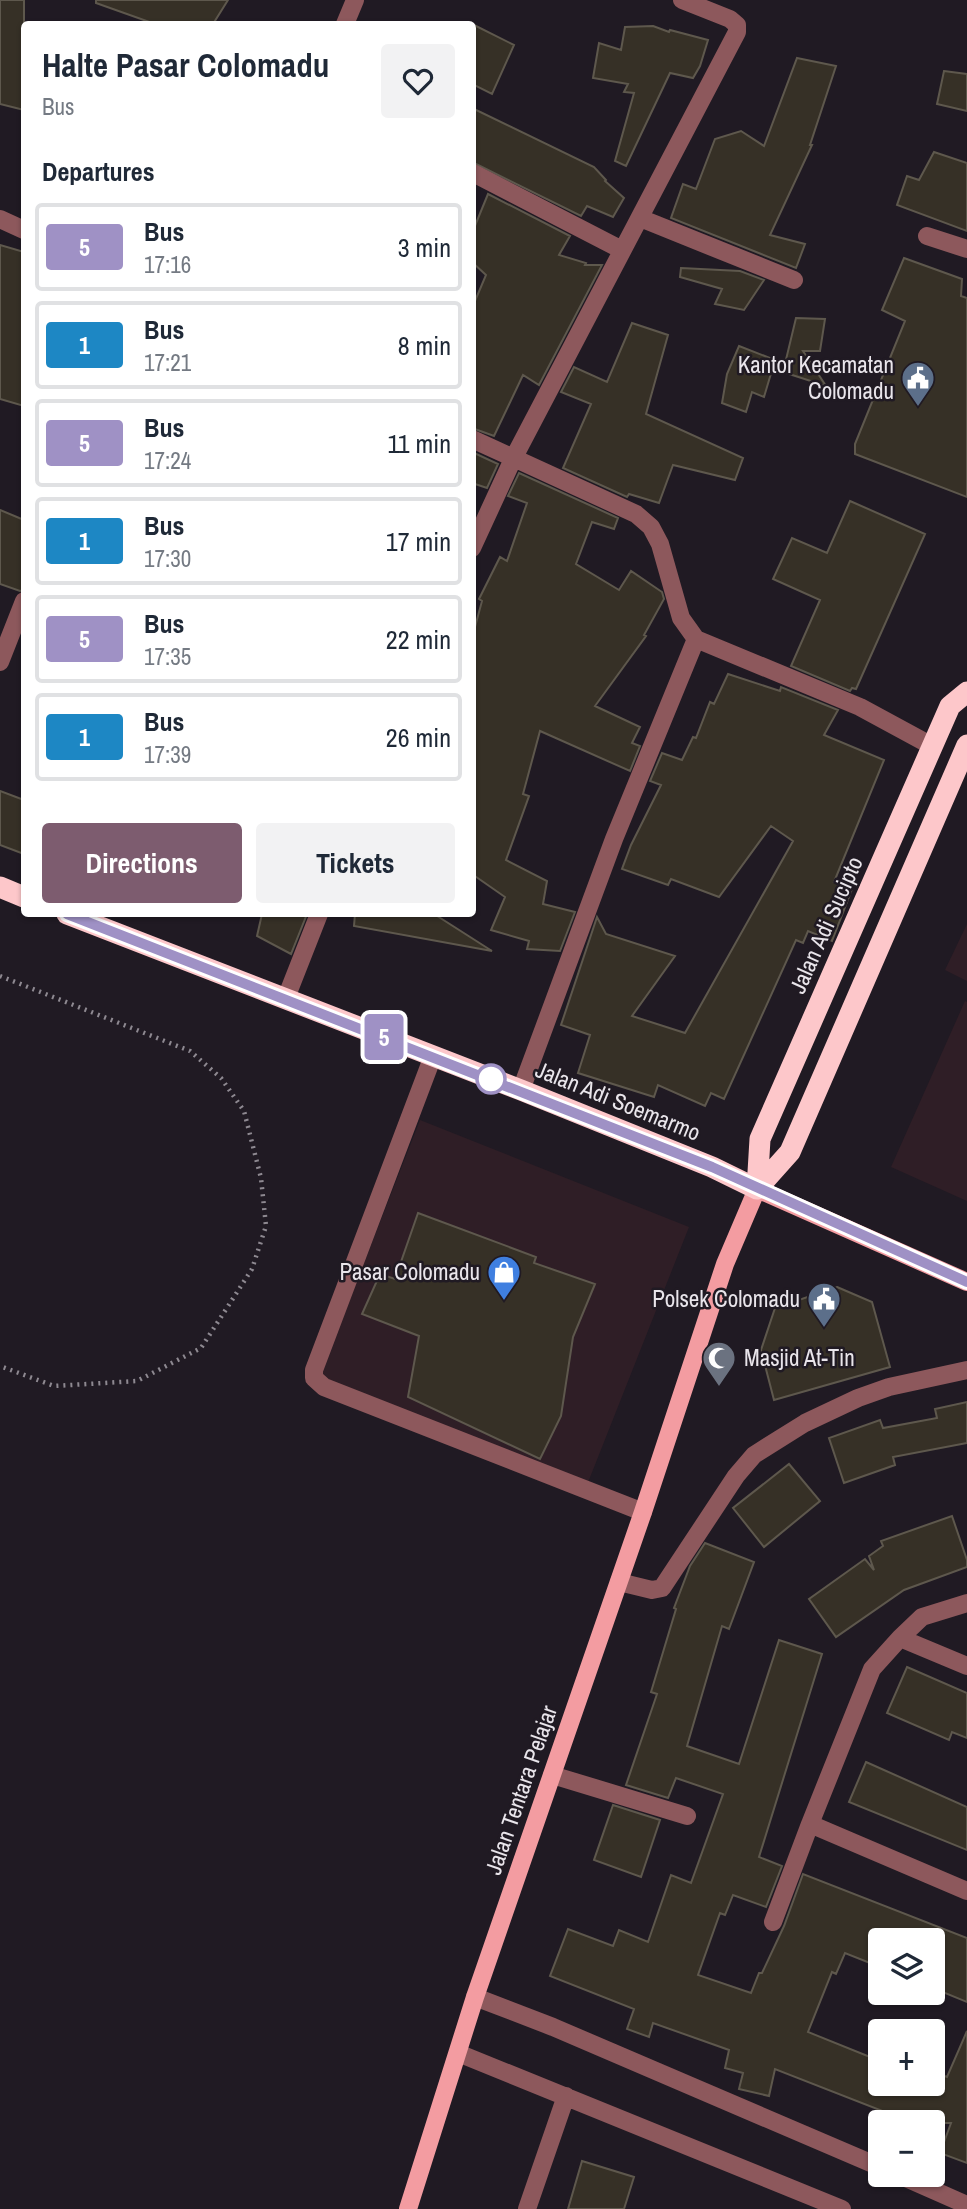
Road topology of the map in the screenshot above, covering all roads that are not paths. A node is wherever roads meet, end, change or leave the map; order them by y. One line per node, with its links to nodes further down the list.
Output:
1 (355, 0): 3 (street)
2 (682, 0): 5 (street)
3 (346, 21)
4 (476, 175): 10 (street)
5 (640, 218): 10 (street); 11 (street)
6 (0, 219): 7 (street)
7 (21, 229)
8 (927, 236): 9 (street)
9 (967, 249)
10 (622, 250): 13 (street)
11 (794, 280)
12 (476, 441): 13 (street)
13 (513, 459): 14 (street); 16 (street)
14 (476, 539)
15 (21, 609): 17 (street)
16 (696, 639): 20 (street); 27 (street)
17 (0, 662)
18 (967, 692): 20 (highway, Jalan Adi Sucipto)
19 (967, 745): 28 (highway, Jalan Adi Sucipto)
20 (932, 746): 28 (highway, Jalan Adi Sucipto)
21 (0, 887): 22 (highway)
22 (21, 896)
23 (75, 917): 25 (highway, Jalan Adi Soemarmo)
24 (319, 917): 25 (street)
25 (286, 998): 26 (highway, Jalan Adi Soemarmo)
26 (433, 1056): 27 (highway, Jalan Adi Soemarmo); 32 (street)
27 (520, 1090): 28 (highway, Jalan Adi Soemarmo)
28 (757, 1189): 29 (main road); 31 (main road, Jalan Adi Sucipto)
29 (967, 1282)
30 (967, 1370): 33 (street)
31 (684, 1388): 32 (main road, Jalan Tentara Pelajar)
32 (643, 1512): 33 (main road, Jalan Tentara Pelajar)
33 (619, 1582): 37 (main road, Jalan Tentara Pelajar)
34 (967, 1603): 35 (street)
35 (900, 1638): 36 (street); 39 (street)
36 (967, 1666)
37 (552, 1775): 38 (street); 42 (main road, Jalan Tentara Pelajar)
38 (687, 1816)
39 (810, 1824): 40 (street); 41 (street)
40 (967, 1891)
41 (773, 1922)
42 (475, 1997): 43 (main road, Jalan Tentara Pelajar); 45 (street)
43 (458, 2053): 44 (street); 48 (main road, Jalan Tentara Pelajar)
44 (566, 2096): 49 (street); 50 (street)
45 (868, 2162)
46 (926, 2187): 47 (street)
47 (967, 2205)
48 (408, 2209)
49 (527, 2209)
50 (842, 2209)

